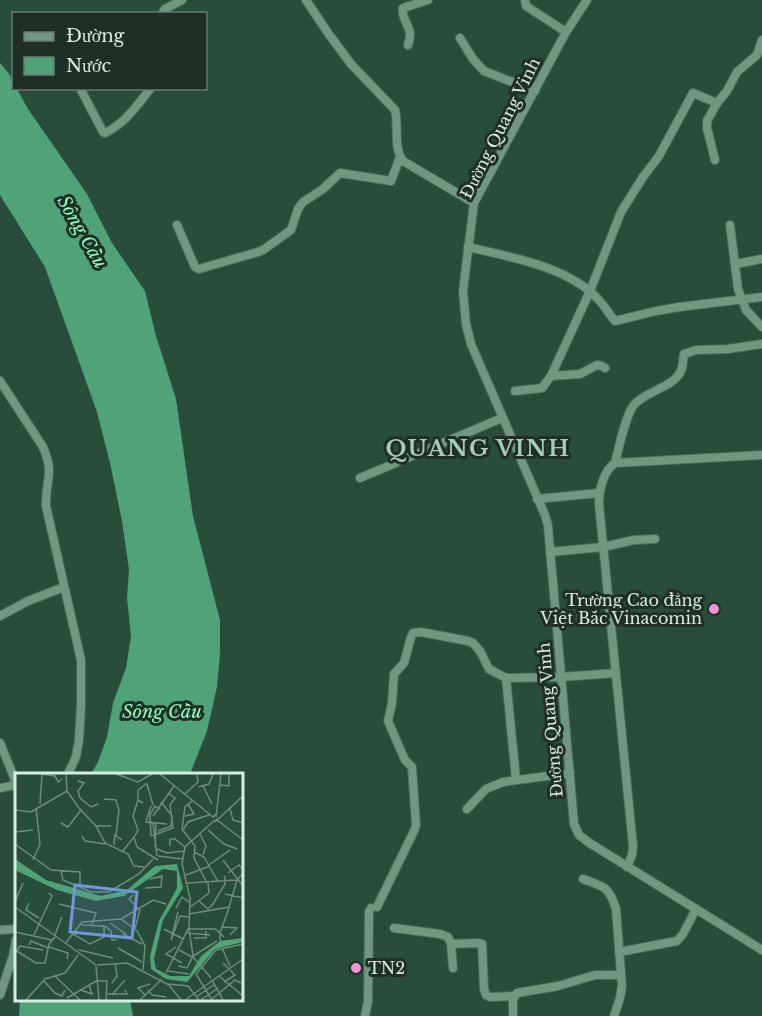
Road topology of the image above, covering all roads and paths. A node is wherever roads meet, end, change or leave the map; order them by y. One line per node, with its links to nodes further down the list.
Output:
1 (182, 0): 6 (street)
2 (306, 0): 15 (street)
3 (428, 0): 10 (street)
4 (525, 0): 7 (street)
5 (587, 0): 7 (street, Đường Quang Vinh)
6 (163, 12)
7 (566, 32): 13 (street, Đường Quang Vinh)
8 (460, 38): 13 (street)
9 (762, 40): 14 (street)
10 (408, 45)
11 (81, 90): 12 (street)
12 (150, 90)
13 (535, 91): 17 (street, Đường Quang Vinh)
14 (717, 103): 16 (street); 23 (street)
15 (400, 158): 17 (street); 18 (street)
16 (715, 160)
17 (474, 203): 20 (street, Đường Quang Vinh)
18 (177, 225)
19 (730, 225): 22 (street)
20 (468, 247): 23 (street); 32 (street, Đường Quang Vinh)
21 (762, 259): 22 (street)
22 (736, 264): 25 (street)
23 (590, 291): 25 (street); 29 (street)
24 (762, 297): 25 (street)
25 (741, 300): 26 (street)
26 (762, 327)
27 (762, 344): 34 (street)
28 (605, 368): 29 (street)
29 (551, 375): 31 (street)
30 (0, 381): 41 (street)
31 (515, 391)
32 (502, 418): 35 (street); 37 (street, Đường Quang Vinh)
33 (762, 455): 34 (street)
34 (615, 463): 36 (street)
35 (360, 478)
36 (599, 493): 37 (street); 39 (street)
37 (537, 499): 40 (street, Đường Quang Vinh)
38 (655, 539): 39 (street)
39 (603, 547): 40 (street); 43 (street)
40 (550, 552): 44 (street, Đường Quang Vinh)
41 (64, 587): 42 (street); 48 (street)
42 (0, 616)
43 (615, 673): 44 (street); 54 (street)
44 (561, 677): 45 (street); 47 (street, Đường Quang Vinh)
45 (507, 678): 49 (street); 68 (street)
46 (0, 743): 50 (street)
47 (570, 772): 49 (street); 54 (street, Đường Quang Vinh)
48 (68, 773)
49 (516, 779): 53 (street)
50 (15, 780)
51 (15, 783): 52 (street)
52 (0, 788)
53 (467, 809)
54 (627, 867): 56 (street, Đường Quang Vinh)
55 (583, 879): 63 (street)
56 (696, 909): 62 (street, Đường Quang Vinh); 63 (street)
57 (394, 928): 60 (street)
58 (15, 929): 59 (street)
59 (0, 930)
60 (451, 944): 64 (street); 67 (street)
61 (15, 945): 66 (street)
62 (762, 950)
63 (619, 952): 65 (street)
64 (453, 968)
65 (621, 975): 67 (street); 70 (street)
66 (0, 995)
67 (514, 996): 69 (street)
68 (365, 1016)
69 (513, 1016)
70 (614, 1016)

